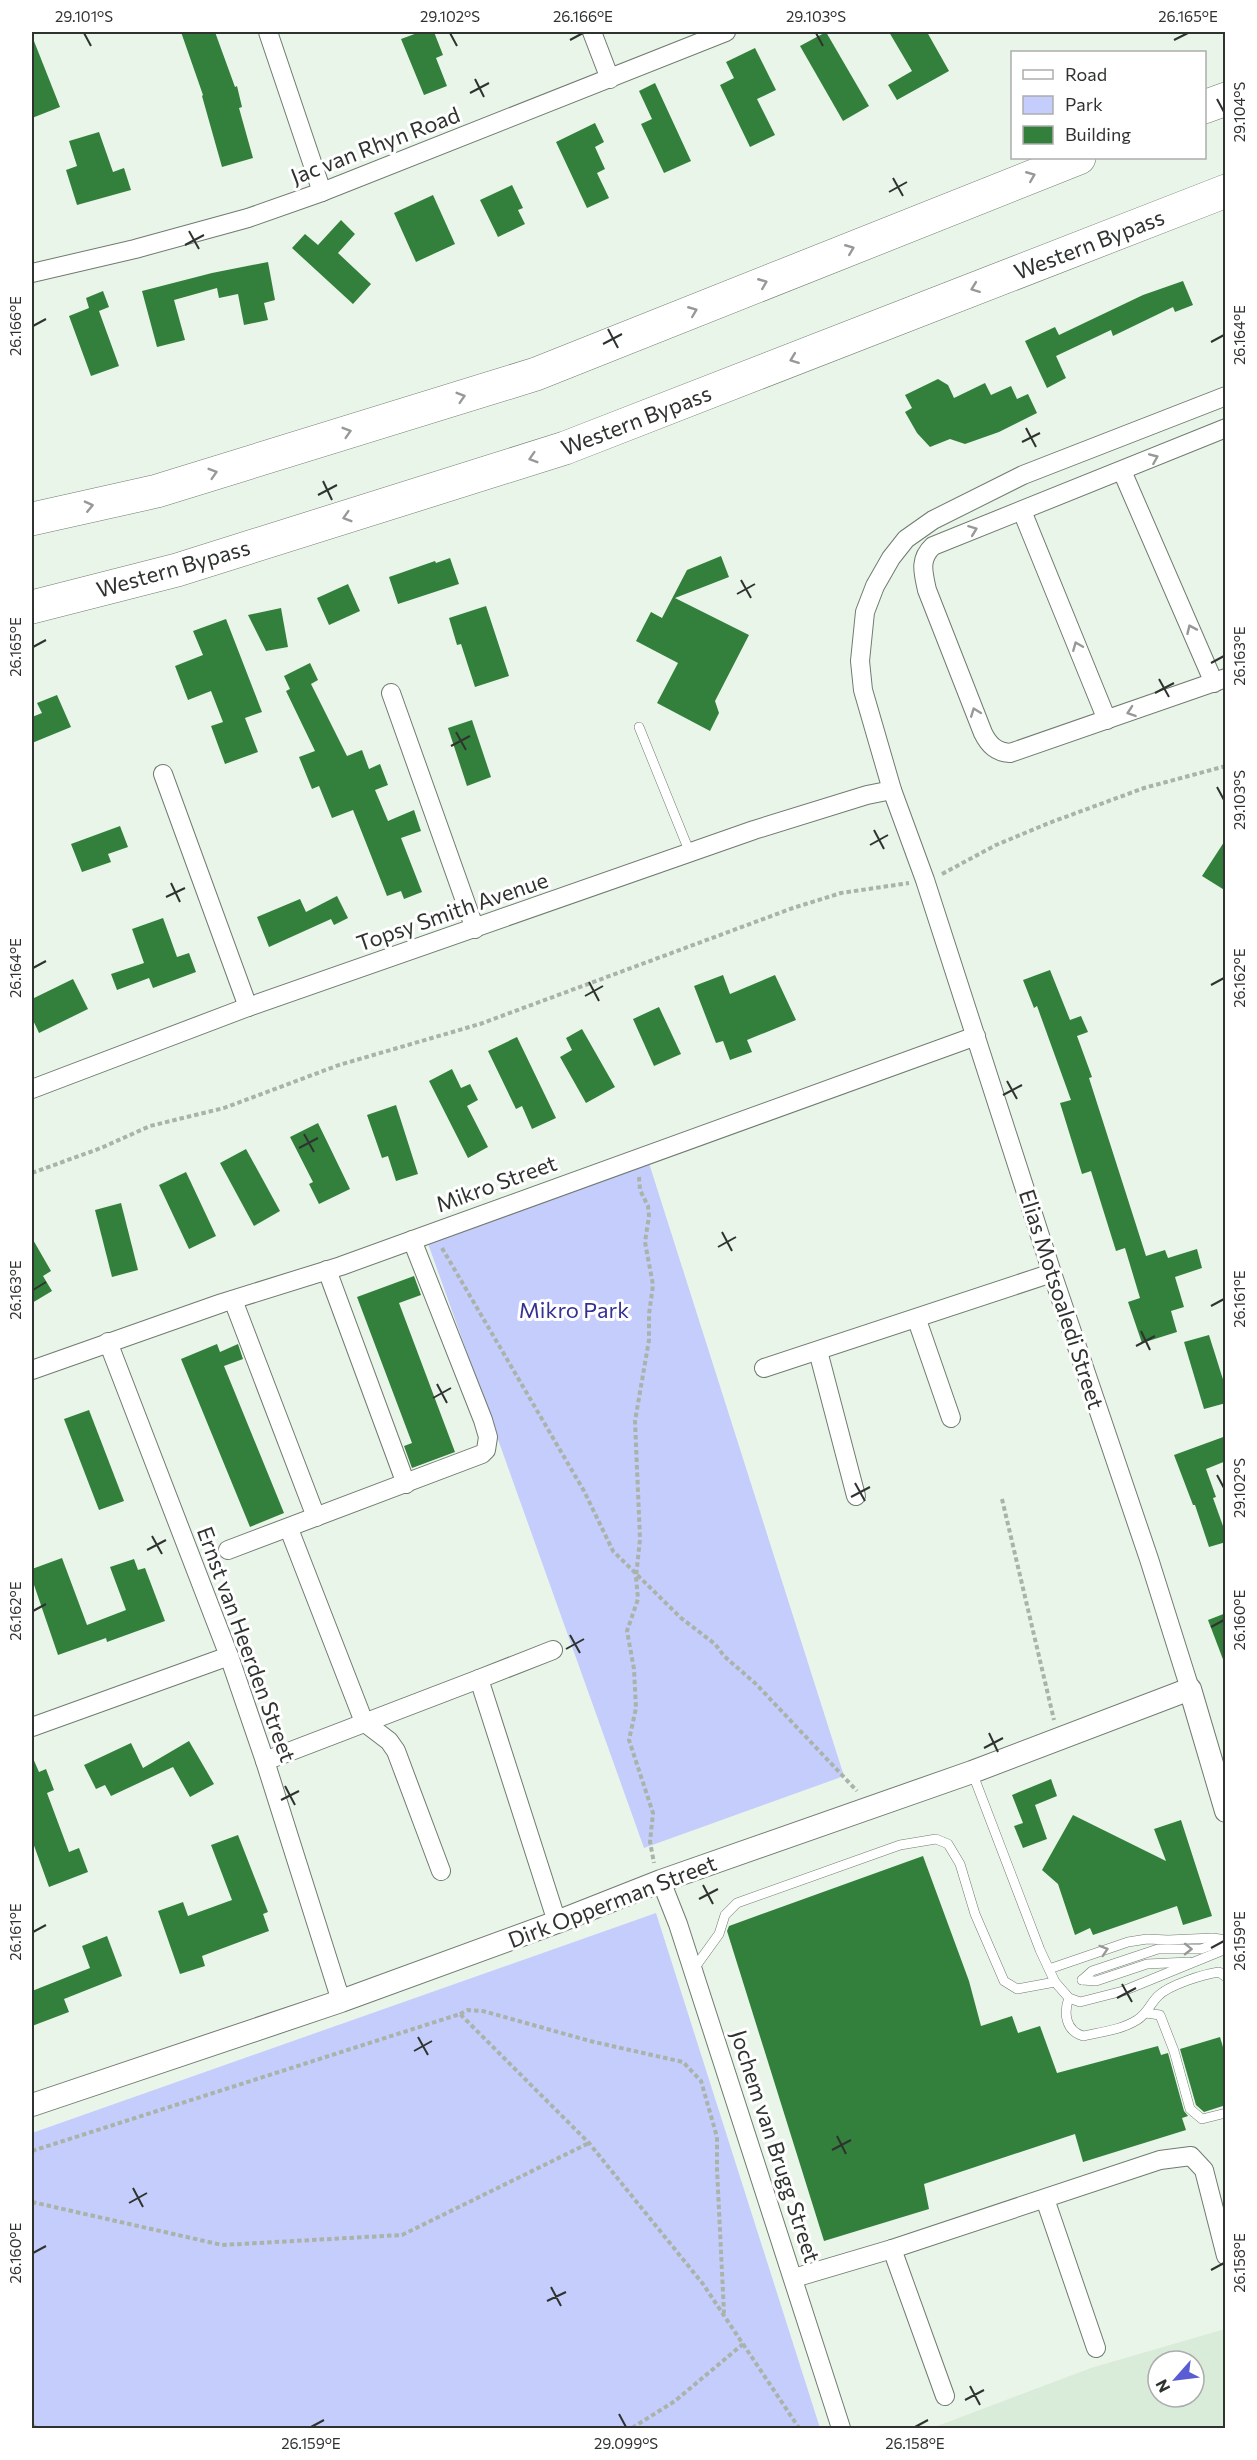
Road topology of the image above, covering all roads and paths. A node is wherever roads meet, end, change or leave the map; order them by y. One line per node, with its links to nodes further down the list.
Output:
1 (268, 32): 9 (street)
2 (591, 32): 4 (street)
3 (726, 32): 4 (street, Jac van Rhyn Road)
4 (610, 79): 9 (street, Jac van Rhyn Road)
5 (1226, 99): 6 (highway)
6 (1206, 106)
7 (1076, 159): 15 (highway, one-way to 7)
8 (1226, 191): 16 (highway, Western Bypass, one-way to 16)
9 (322, 192): 10 (street, Jac van Rhyn Road)
10 (32, 273)
11 (1226, 396): 23 (street, Elias Motsoaledi Street)
12 (1226, 428): 13 (street, one-way to 12)
13 (1122, 471): 14 (street); 17 (street, one-way to 13)
14 (1022, 511): 19 (street, one-way to 14); 19 (street, one-way to 14)
15 (32, 519)
16 (32, 607)
17 (1220, 681): 19 (street, one-way to 19)
18 (392, 693): 26 (street)
19 (1107, 720)
20 (639, 727): 24 (lane)
21 (1226, 766): 25 (path)
22 (163, 774): 27 (street)
23 (892, 790): 24 (street, Topsy Smith Avenue); 25 (street, Elias Motsoaledi Street)
24 (690, 853): 26 (street, Topsy Smith Avenue)
25 (925, 880): 28 (street, Elias Motsoaledi Street); 31 (path)
26 (475, 929): 27 (street, Topsy Smith Avenue)
27 (248, 1007): 29 (street, Topsy Smith Avenue)
28 (976, 1036): 30 (street, Mikro Street); 35 (street, Elias Motsoaledi Street)
29 (32, 1089)
30 (635, 1158): 32 (street, Mikro Street); 49 (path)
31 (32, 1173)
32 (432, 1232): 33 (street, Mikro Street); 49 (path)
33 (411, 1240): 34 (street, Mikro Street); 43 (street)
34 (327, 1270): 36 (street, Mikro Street); 43 (street)
35 (1052, 1274): 37 (street); 53 (street, Elias Motsoaledi Street)
36 (233, 1300): 38 (street, Mikro Street); 46 (street)
37 (917, 1320): 39 (street); 42 (street)
38 (108, 1342): 41 (street, Mikro Street); 51 (street, Ernst van Heerden Street)
39 (818, 1351): 40 (street); 44 (street)
40 (764, 1368)
41 (32, 1370)
42 (951, 1418)
43 (406, 1484): 46 (street)
44 (856, 1496)
45 (1002, 1499): 54 (path)
46 (316, 1517): 47 (street)
47 (289, 1528): 48 (street); 55 (street)
48 (228, 1550)
49 (636, 1577): 59 (path); 62 (path)
50 (553, 1650): 52 (street)
51 (229, 1656): 56 (street); 57 (street, Ernst van Heerden Street)
52 (479, 1679): 55 (street); 63 (street)
53 (1190, 1689): 58 (street, Dirk Opperman Street); 60 (street, Elias Motsoaledi Street)
54 (1053, 1719)
55 (364, 1722): 57 (street); 61 (street)
56 (32, 1727)
57 (265, 1761): 72 (street, Ernst van Heerden Street)
58 (972, 1772): 59 (street, Dirk Opperman Street); 68 (lane)
59 (872, 1807): 62 (street, Dirk Opperman Street)
60 (1226, 1811)
61 (441, 1871)
62 (661, 1881): 63 (street, Dirk Opperman Street); 67 (street, Jochem van Brugg Street)
63 (557, 1922): 72 (street, Dirk Opperman Street)
64 (1226, 1941): 66 (lane, one-way to 64); 68 (lane, one-way to 64)
65 (1226, 1949): 66 (lane)
66 (1194, 1962): 71 (lane)
67 (693, 1970): 70 (lane); 83 (street, Jochem van Brugg Street)
68 (1048, 1970): 70 (lane)
69 (1226, 1977): 73 (lane)
70 (1055, 1982): 71 (lane)
71 (1070, 1998): 73 (lane)
72 (341, 2001): 75 (street, Dirk Opperman Street)
73 (1146, 2013): 76 (lane)
74 (460, 2014): 77 (path); 78 (path); 84 (path)
75 (32, 2105)
76 (1226, 2113)
77 (589, 2144): 80 (path); 84 (path)
78 (32, 2151)
79 (1045, 2199): 81 (street); 82 (street); 86 (street)
80 (32, 2202)
81 (892, 2249): 83 (street); 87 (street)
82 (1226, 2256)
83 (794, 2278): 92 (street, Jochem van Brugg Street)
84 (724, 2316): 85 (path)
85 (743, 2344): 90 (path); 91 (path)
86 (1096, 2348)
87 (945, 2396)
88 (32, 2425): 89 (path)
89 (36, 2428)
90 (632, 2428)
91 (799, 2428)
92 (841, 2428)

